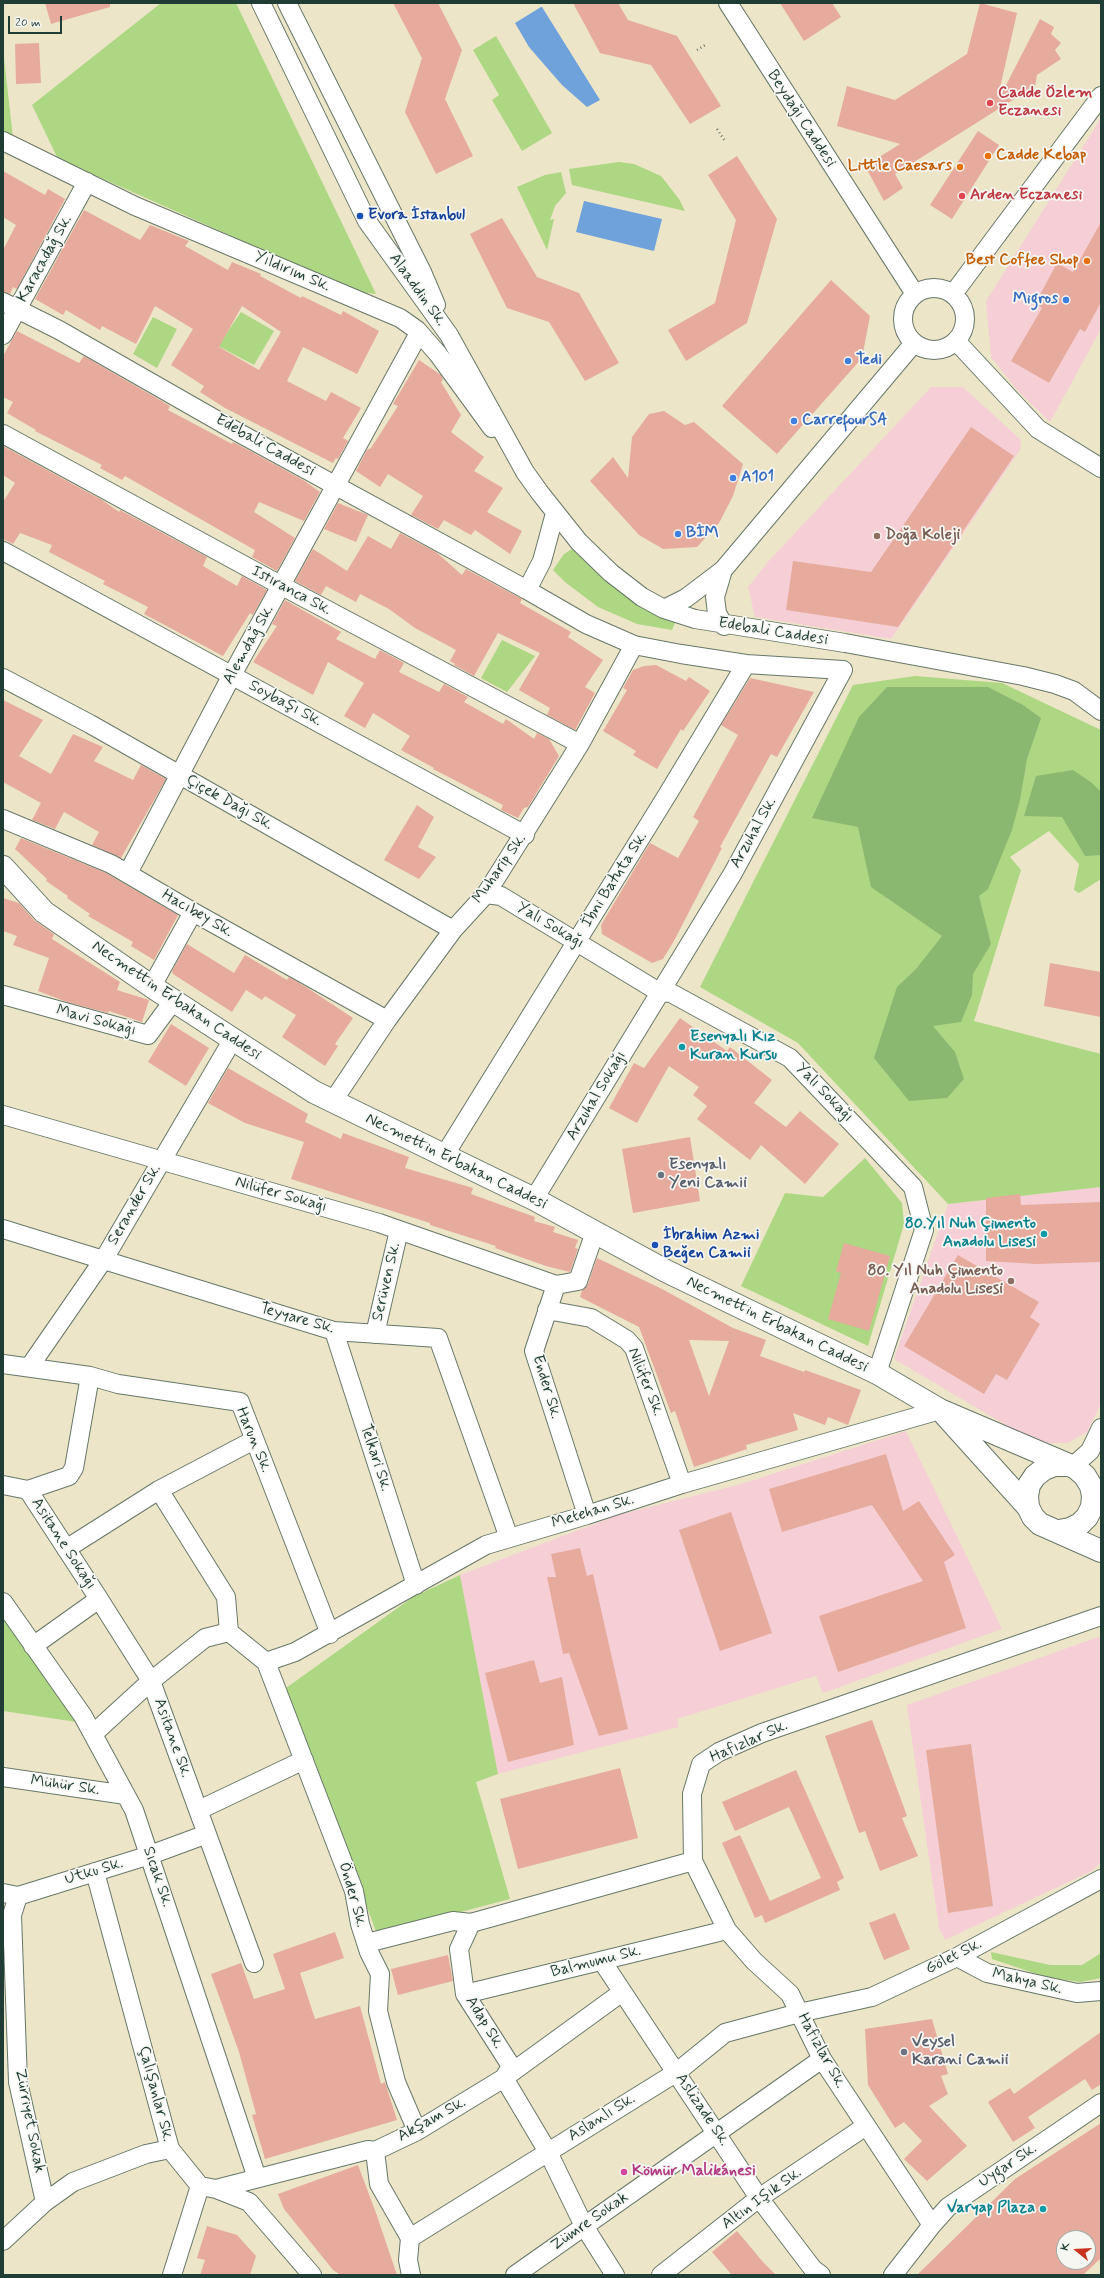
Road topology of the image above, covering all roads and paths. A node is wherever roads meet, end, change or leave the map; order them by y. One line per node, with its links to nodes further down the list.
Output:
1 (261, 3): 16 (street, Alaaddin Sk.)
2 (287, 3): 16 (street, Alaaddin Sk.)
3 (728, 3): 11 (street, Beydağı Caddesi)
4 (707, 44): 5 (path)
5 (697, 50)
6 (1101, 96): 12 (street)
7 (717, 129): 9 (path)
8 (3, 140): 10 (street, Yıldırım Sk.)
9 (725, 142)
10 (86, 182): 13 (street, Karacadağ Sk.); 14 (street, Yıldırım Sk.)
11 (914, 294): 12 (street); 18 (street)
12 (953, 294): 17 (street)
13 (10, 306): 15 (street, Karacadağ Sk.); 22 (street, Edebali Caddesi)
14 (419, 333): 19 (street, Yıldırım Sk.); 22 (street, Alemdağ Sk.)
15 (3, 335)
16 (449, 335): 19 (street, Yıldırım Sk.)
17 (956, 341): 18 (street); 21 (street)
18 (914, 343): 25 (street)
19 (474, 391): 23 (street, Yıldırım Sk.)
20 (3, 434): 26 (street, Istıranca Sk.)
21 (1101, 468)
22 (336, 486): 26 (street, Alemdağ Sk.); 27 (street, Edebali Caddesi)
23 (555, 512): 27 (street); 28 (street, Edebali Caddesi)
24 (3, 551): 33 (street, Soybaşı Sk.)
25 (723, 570): 28 (street); 29 (street)
26 (282, 586): 33 (street, Alemdağ Sk.); 36 (street, Istıranca Sk.)
27 (527, 590): 30 (street, Edebali Caddesi)
28 (664, 609): 29 (street, Edebali Caddesi)
29 (724, 626): 35 (street, Edebali Caddesi)
30 (634, 645): 31 (street, Edebali Caddesi); 36 (street, Muharip Sk.)
31 (746, 664): 32 (street, Edebali Caddesi); 45 (street, İbni Batuta Sk.)
32 (843, 670): 47 (street, Arzuhal Sk.)
33 (232, 675): 37 (street, Alemdağ Sk.); 39 (street, Soybaşı Sk.)
34 (3, 678): 37 (street, Çiçek Dağı Sk.)
35 (1101, 711)
36 (580, 744): 39 (street, Muharip Sk.)
37 (180, 775): 40 (street, Alemdağ Sk.); 44 (street, Çiçek Dağı Sk.)
38 (3, 819): 40 (street, Hacıbey Sk.)
39 (525, 835): 42 (street, Muharip Sk.)
40 (128, 873): 43 (street, Hacıbey Sk.)
41 (7, 875): 46 (main road, Necmettin Erbakan Caddesi)
42 (486, 894): 44 (street, Muharip Sk.); 45 (street, Yalı Sokağı)
43 (193, 912): 46 (street); 50 (street, Hacıbey Sk.)
44 (453, 930): 50 (street, Muharip Sk.)
45 (576, 942): 47 (street, Yalı Sokağı); 54 (street, İbni Batuta Sk.)
46 (152, 986): 49 (main road, Necmettin Erbakan Caddesi)
47 (659, 992): 56 (street, Arzuhal Sokağı); 67 (street, Yalı Sokağı)
48 (3, 996): 49 (street, Mavi Sokağı)
49 (174, 1000): 51 (main road, Necmettin Erbakan Caddesi)
50 (387, 1020): 52 (street, Muharip Sk.)
51 (233, 1039): 52 (main road, Necmettin Erbakan Caddesi); 55 (street, Serander Sk.)
52 (333, 1101): 54 (main road, Necmettin Erbakan Caddesi)
53 (3, 1115): 55 (street, Nilüfer Sokağı)
54 (444, 1156): 56 (main road, Necmettin Erbakan Caddesi)
55 (161, 1161): 58 (street, Nilüfer Sokağı); 60 (street, Serander Sk.)
56 (534, 1198): 59 (main road, Necmettin Erbakan Caddesi)
57 (3, 1229): 60 (street, Teyyare Sk.)
58 (399, 1230): 61 (street, Nilüfer Sokağı); 64 (street, Serüven Sk.)
59 (596, 1232): 61 (street); 67 (main road, Necmettin Erbakan Caddesi)
60 (104, 1259): 63 (street, Teyyare Sk.); 66 (street, Serander Sk.)
61 (556, 1285): 62 (street, Ender Sk.)
62 (547, 1310): 73 (street, Nilüfer Sk.); 78 (street, Ender Sk.)
63 (334, 1331): 64 (street, Teyyare Sk.); 83 (street, Telkari Sk.)
64 (375, 1334): 80 (street, Teyyare Sk.)
65 (3, 1364): 66 (street, Harun Sk.)
66 (30, 1366): 68 (street, Harun Sk.)
67 (877, 1373): 69 (main road, Necmettin Erbakan Caddesi)
68 (90, 1376): 71 (street, Harun Sk.); 75 (street)
69 (940, 1410): 72 (main road, Necmettin Erbakan Caddesi); 73 (street, Metehan Sk.); 77 (main road, Necmettin Erbakan Caddesi)
70 (1101, 1428): 72 (street)
71 (254, 1440): 76 (street); 88 (street, Harun Sk.)
72 (1083, 1478): 77 (main road); 79 (main road)
73 (682, 1484): 78 (street, Metehan Sk.)
74 (3, 1485): 75 (street, Asitane Sokağı)
75 (28, 1490): 81 (street, Asitane Sokağı)
76 (159, 1490): 81 (street); 87 (street)
77 (1028, 1507): 79 (main road, Necmettin Erbakan Caddesi)
78 (587, 1515): 80 (street, Metehan Sk.)
79 (1060, 1531): 82 (main road, Necmettin Erbakan Caddesi)
80 (509, 1538): 83 (street, Metehan Sk.)
81 (66, 1549): 84 (street, Asitane Sokağı)
82 (1101, 1551)
83 (416, 1585): 88 (street, Metehan Sk.)
84 (99, 1599): 89 (street); 91 (street, Asitane Sk.)
85 (3, 1602): 89 (street, Sıcak Sk.)
86 (1101, 1616): 99 (street, Hafızlar Sk.)
87 (229, 1632): 90 (street); 91 (street)
88 (330, 1634): 90 (street, Metehan Sk.)
89 (33, 1646): 92 (street, Sıcak Sk.)
90 (266, 1662): 93 (street, Önder Sk.)
91 (151, 1681): 92 (street); 96 (street, Asitane Sk.)
92 (93, 1734): 95 (street, Sıcak Sk.)
93 (304, 1760): 96 (street); 105 (street, Önder Sk.)
94 (3, 1777): 95 (street, Mühür Sk.)
95 (126, 1795): 98 (street, Sıcak Sk.)
96 (199, 1810): 97 (street, Asitane Sk.)
97 (207, 1834): 98 (street, Utku Sk.); 108 (street, Asitane Sk.)
98 (150, 1855): 100 (street, Utku Sk.); 124 (street, Sıcak Sk.)
99 (693, 1861): 103 (street); 104 (street, Hafızlar Sk.)
100 (95, 1872): 102 (street, Utku Sk.); 121 (street, Çalışanlar Sk.)
101 (1101, 1879): 106 (street, Gölet Sk.)
102 (10, 1894): 110 (street, Zürriyet Sokak)
103 (471, 1923): 105 (street); 112 (street, Adap Sk.)
104 (727, 1930): 107 (street, Balmumu Sk.); 113 (street, Hafızlar Sk.)
105 (367, 1943): 119 (street, Önder Sk.)
106 (957, 1957): 109 (street, Mahya Sk.); 113 (street, Gölet Sk.)
107 (602, 1961): 111 (street, Aslizade Sk.); 112 (street, Balmumu Sk.)
108 (254, 1963)
109 (1101, 1991)
110 (8, 1992): 127 (street, Zürriyet Sokak)
111 (621, 1993): 115 (street, Aslizade Sk.); 116 (street, Akşam Sk.)
112 (465, 1994): 116 (street, Adap Sk.)
113 (799, 2013): 114 (street, Hafızlar Sk.); 115 (street, Aslanlı Sk.)
114 (822, 2059): 118 (street, Hafızlar Sk.); 120 (street, Zümre Sokak)
115 (677, 2072): 120 (street, Aslizade Sk.); 123 (street, Aslanlı Sk.)
116 (504, 2078): 119 (street, Akşam Sk.); 123 (street)
117 (1101, 2103): 128 (street, Uygar Sk.)
118 (866, 2126): 126 (street, Altın Işık Sk.); 128 (street, Hafızlar Sk.)
119 (417, 2130): 122 (street, Akşam Sk.)
120 (717, 2133): 126 (street, Aslizade Sk.); 129 (street, Zümre Sokak)
121 (170, 2148): 125 (street, Çalışanlar Sk.); 127 (street)
122 (375, 2151): 124 (street, Akşam Sk.); 130 (street)
123 (548, 2152): 129 (street); 130 (street, Aslanlı Sk.)
124 (257, 2178): 125 (street, Akşam Sk.)
125 (208, 2187): 133 (street); 134 (street)
126 (759, 2198): 132 (street, Aslizade Sk.); 138 (street, Altın Işık Sk.)
127 (45, 2202): 131 (street)
128 (932, 2225): 139 (street, Uygar Sk.)
129 (584, 2226): 136 (street, Zümre Sokak); 137 (street)
130 (410, 2238): 135 (street)
131 (3, 2241)
132 (814, 2273)
133 (172, 2275)
134 (312, 2275)
135 (411, 2275)
136 (515, 2275)
137 (615, 2275)
138 (661, 2275)
139 (893, 2275)

